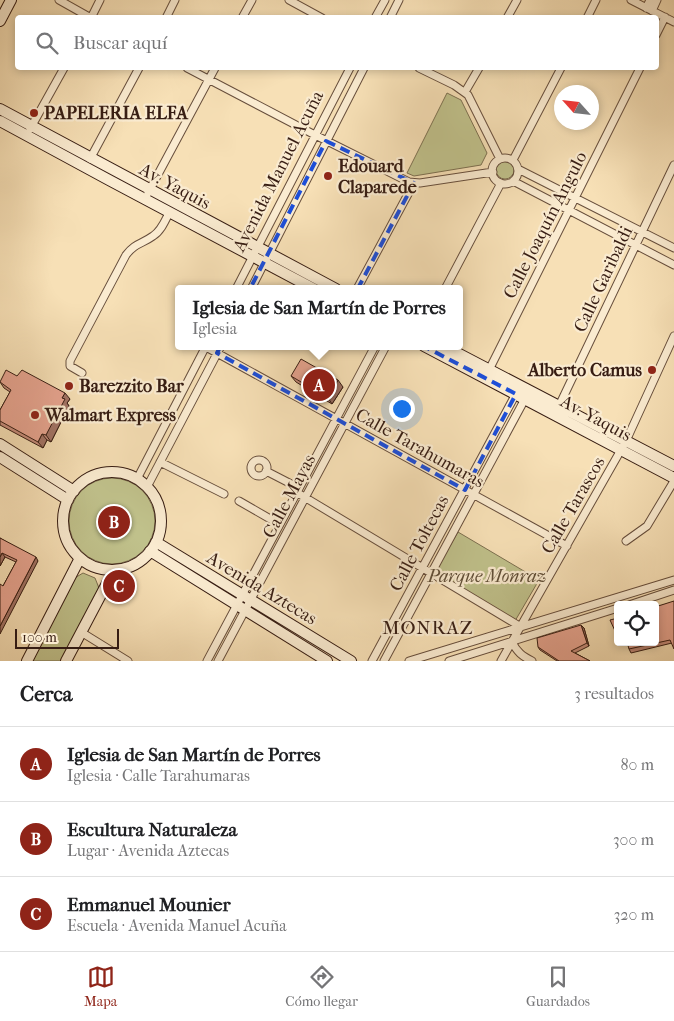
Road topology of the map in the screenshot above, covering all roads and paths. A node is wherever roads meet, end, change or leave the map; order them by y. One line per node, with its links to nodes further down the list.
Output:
1 (11, 0): 25 (street)
2 (59, 0): 15 (street)
3 (100, 0): 16 (street)
4 (175, 0): 17 (street)
5 (252, 0): 18 (street)
6 (289, 0): 19 (street)
7 (384, 0): 20 (street)
8 (399, 0): 21 (street)
9 (517, 0): 22 (street)
10 (596, 0): 23 (street)
11 (631, 0): 14 (street)
12 (650, 0): 14 (street)
13 (657, 0): 14 (street)
14 (649, 9): 24 (street)
15 (87, 15)
16 (92, 15)
17 (168, 15)
18 (244, 15)
19 (316, 15)
20 (376, 15)
21 (392, 15)
22 (510, 15)
23 (588, 15)
24 (665, 18): 26 (street); 27 (street)
25 (0, 21)
26 (674, 22)
27 (659, 29)
28 (63, 70): 42 (street)
29 (138, 70): 45 (street)
30 (190, 70): 38 (street)
31 (214, 70): 38 (street)
32 (349, 70): 43 (street, Avenida Manuel Acuña)
33 (363, 70): 44 (street, Avenida Manuel Acuña)
34 (423, 70): 39 (street)
35 (478, 70): 39 (street)
36 (560, 70): 47 (street)
37 (639, 70): 55 (street, Calle Joaquín Angulo)
38 (209, 79): 43 (street); 54 (street)
39 (465, 92): 46 (street)
40 (0, 109): 42 (street, Av. Yaquis)
41 (0, 121): 42 (street, Av. Yaquis)
42 (29, 131): 45 (street, Av. Yaquis); 54 (street, Av. Yaquis)
43 (315, 135): 44 (street); 61 (street, Avenida Manuel Acuña)
44 (326, 141): 52 (street); 62 (street, Avenida Manuel Acuña)
45 (90, 159): 54 (street, Av. Yaquis)
46 (500, 159): 47 (street); 50 (street)
47 (513, 160): 49 (street)
48 (674, 165): 58 (street, Calle Garibaldi)
49 (518, 169): 51 (street); 55 (street)
50 (493, 172): 52 (street); 53 (street)
51 (513, 181): 53 (street); 56 (street)
52 (414, 183): 68 (street)
53 (502, 183): 69 (street)
54 (147, 195): 57 (street, Av. Yaquis); 61 (street, Av. Yaquis)
55 (575, 198): 56 (street, Calle Joaquín Angulo); 58 (street)
56 (569, 210): 59 (street); 79 (street, Calle Joaquín Angulo)
57 (169, 212): 61 (street, Av. Yaquis); 80 (street)
58 (642, 232): 59 (street, Calle Garibaldi); 60 (street)
59 (636, 245): 63 (street); 82 (street, Calle Garibaldi)
60 (674, 248)
61 (255, 252): 62 (street, Av. Yaquis); 64 (street, Avenida Manuel Acuña)
62 (267, 258): 65 (street, Avenida Manuel Acuña); 66 (street, Av. Yaquis); 67 (street, Av. Yaquis)
63 (674, 265)
64 (238, 285)
65 (253, 285)
66 (308, 285)
67 (327, 285)
68 (359, 285)
69 (447, 285)
70 (674, 336): 86 (street, Calle Tarascos)
71 (204, 350): 91 (street)
72 (211, 350): 78 (street, Calle Tarahumaras)
73 (219, 350): 78 (street)
74 (373, 350): 83 (street, Calle Mayas)
75 (384, 350): 84 (street, Calle Mayas)
76 (432, 350): 81 (street, Av. Yaquis)
77 (452, 350): 79 (street, Av. Yaquis)
78 (217, 354): 83 (street, Calle Tarahumaras); 88 (street)
79 (489, 370): 81 (street, Av. Yaquis)
80 (82, 373)
81 (523, 393): 82 (street, Av. Yaquis); 86 (street, Av. Yaquis); 95 (street, Calle Toltecas); 98 (street, Calle Toltecas)
82 (559, 406): 86 (street, Av. Yaquis)
83 (336, 419): 84 (street, Calle Tarahumaras); 94 (street, Calle Mayas)
84 (345, 424): 95 (street, Calle Tarahumaras); 99 (street, Calle Mayas)
85 (0, 444): 97 (street)
86 (624, 445): 89 (street, Av. Yaquis); 92 (street, Av. Yaquis); 104 (street, Calle Tarascos)
87 (0, 457): 97 (street)
88 (160, 462): 93 (street); 96 (street)
89 (674, 466)
90 (266, 471): 94 (street)
91 (137, 479): 93 (street); 97 (street)
92 (674, 479): 102 (street)
93 (147, 487): 103 (street)
94 (298, 490): 99 (street); 101 (street, Calle Mayas)
95 (465, 490): 98 (street, Calle Tarahumaras); 106 (street, Calle Toltecas)
96 (224, 494)
97 (71, 495): 105 (street)
98 (474, 495): 104 (street, Calle Tarahumaras); 108 (street, Calle Toltecas)
99 (305, 498): 106 (street); 111 (street, Calle Mayas)
100 (239, 501): 101 (street)
101 (279, 524): 111 (street, Calle Mayas)
102 (626, 541)
103 (153, 546): 107 (street); 111 (street, Avenida Aztecas); 113 (street, Avenida Aztecas)
104 (567, 546): 115 (street, Calle Tarascos)
105 (80, 558): 107 (street); 118 (street)
106 (422, 569): 108 (street); 125 (street, Calle Toltecas)
107 (114, 570): 116 (street)
108 (431, 574): 115 (street); 126 (street, Calle Toltecas)
109 (674, 580): 115 (street)
110 (674, 590): 112 (street)
111 (246, 597): 113 (street, Calle Mayas); 124 (street, Avenida Aztecas)
112 (641, 601)
113 (240, 607): 121 (street, Calle Mayas); 122 (street, Calle Mayas); 123 (street, Avenida Aztecas)
114 (614, 609): 117 (street)
115 (521, 627): 117 (street, Calle Tarascos); 127 (street)
116 (81, 632): 119 (street); 120 (street)
117 (512, 642): 128 (street); 129 (street, Calle Tarascos); 130 (street)
118 (26, 661)
119 (66, 661)
120 (128, 661)
121 (206, 661)
122 (218, 661)
123 (327, 661)
124 (351, 661)
125 (372, 661)
126 (384, 661)
127 (409, 661)
128 (449, 661)
129 (501, 661)
130 (532, 661)

